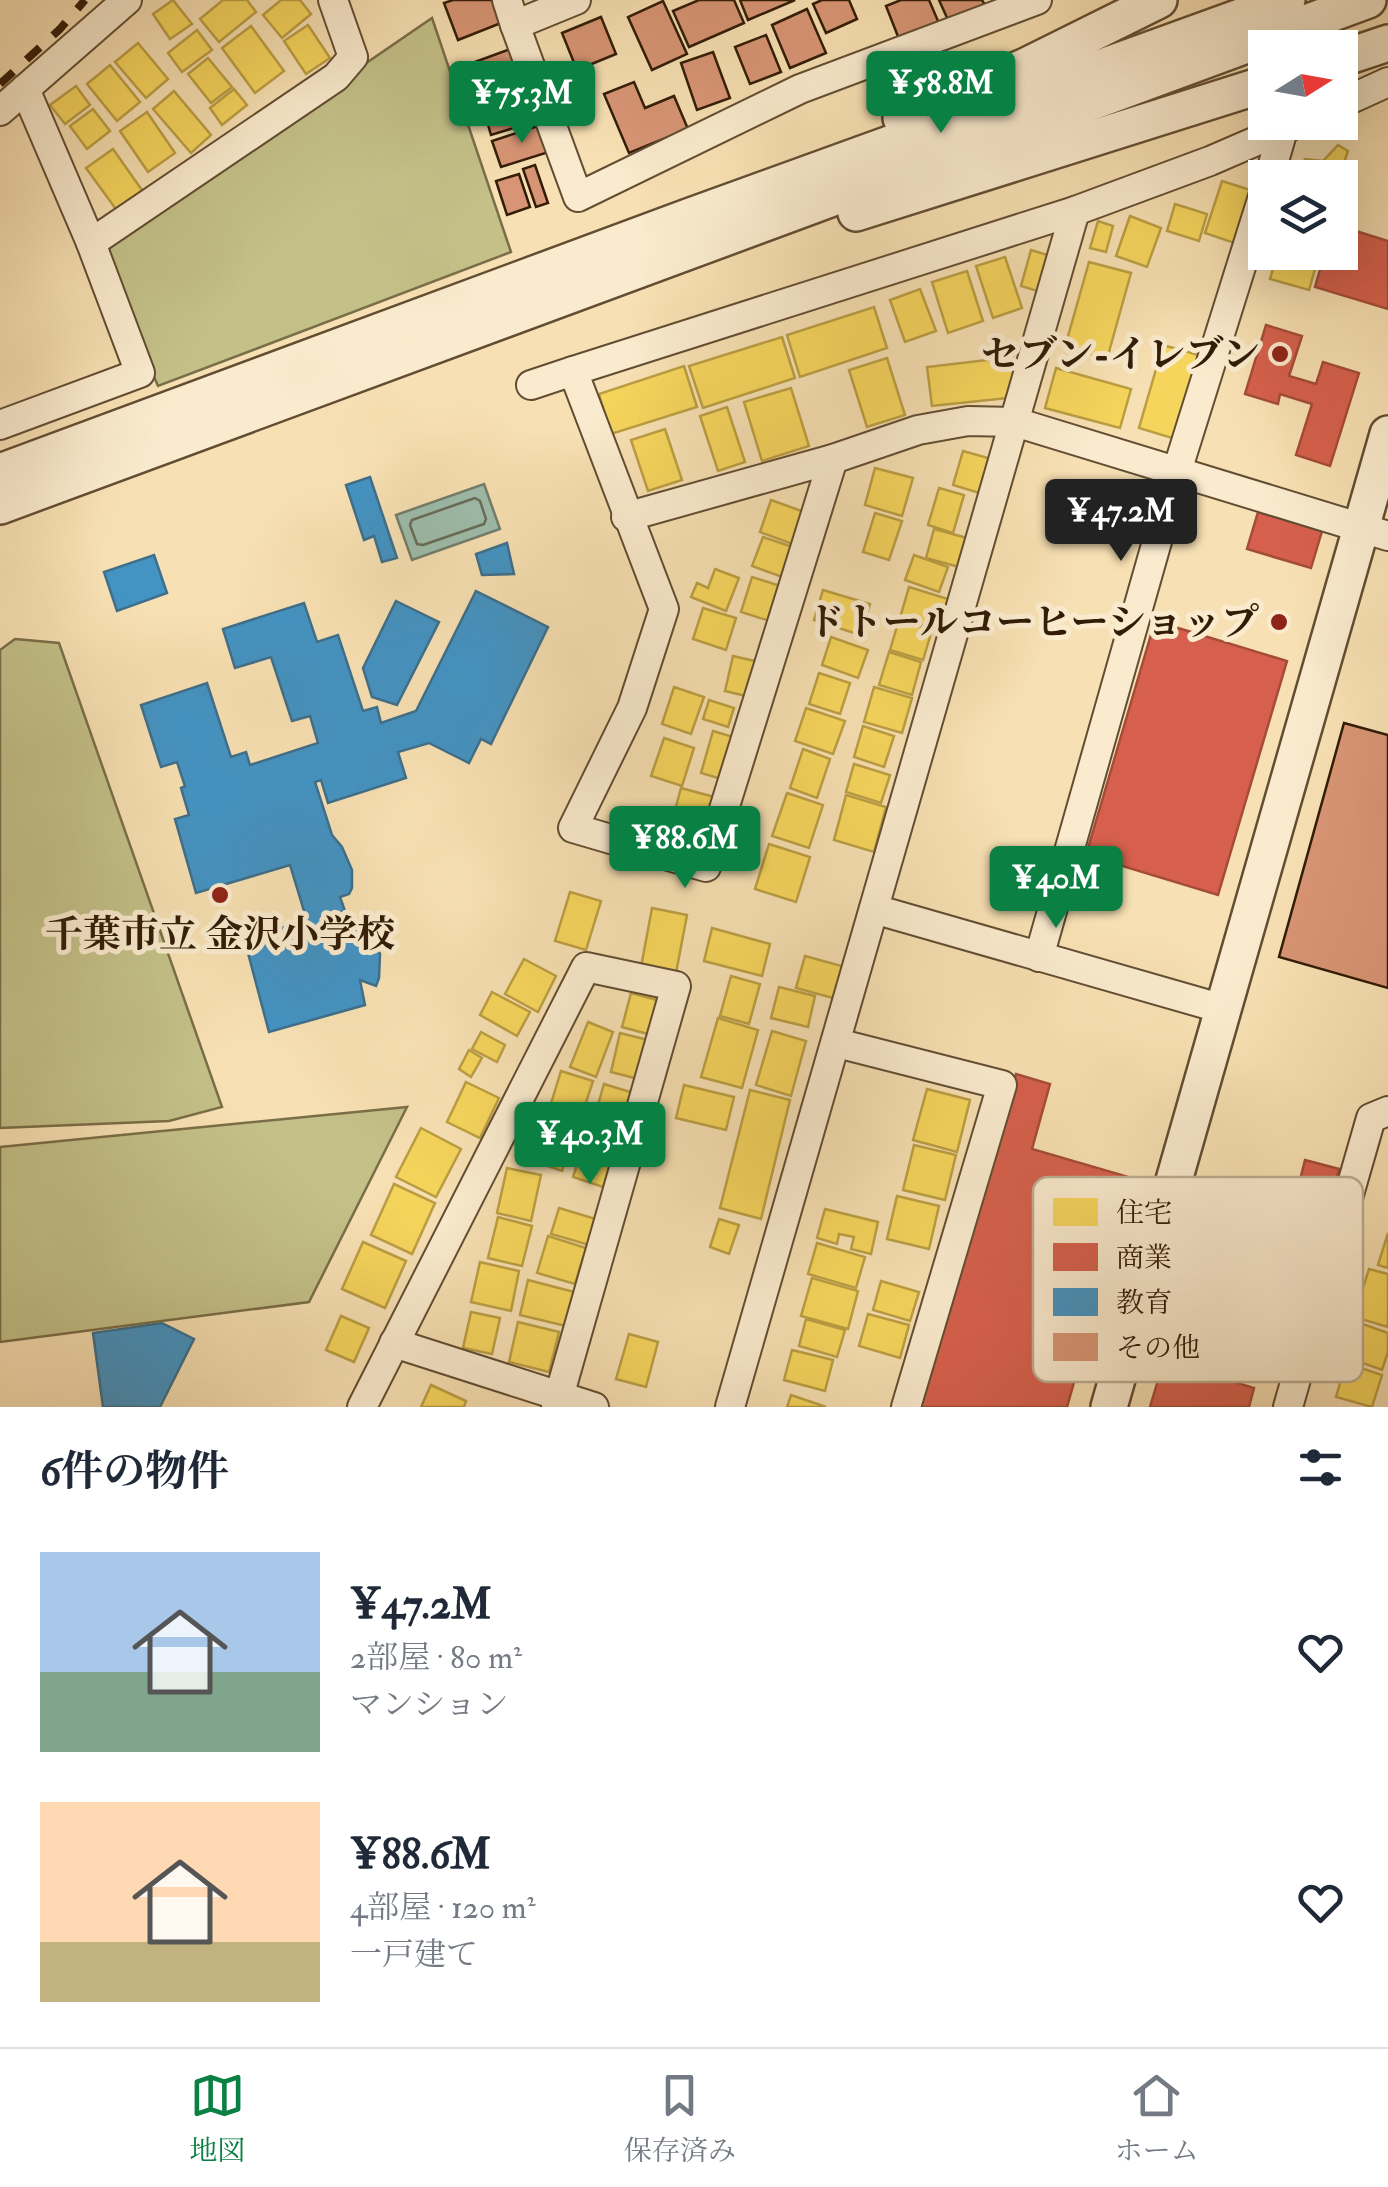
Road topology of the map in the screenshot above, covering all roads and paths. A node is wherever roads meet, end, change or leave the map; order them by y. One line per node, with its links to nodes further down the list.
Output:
1 (128, 0): 13 (street)
2 (333, 0): 20 (street)
3 (576, 0): 9 (street)
4 (1037, 0): 8 (street)
5 (1158, 0): 19 (street)
6 (1287, 0): 19 (street)
7 (1368, 0): 22 (street)
8 (1000, 6): 9 (street)
9 (511, 12)
10 (1388, 43): 11 (street)
11 (1358, 53)
12 (1388, 82): 15 (street)
13 (25, 89): 16 (street); 20 (street)
14 (1248, 90): 22 (street)
15 (1358, 96)
16 (0, 111)
17 (1256, 140): 18 (street)
18 (1076, 210): 23 (street); 26 (street)
19 (688, 217): 30 (street)
20 (91, 243): 25 (street)
21 (1248, 245): 29 (street)
22 (709, 246): 31 (street)
23 (573, 372): 24 (street); 32 (street)
24 (532, 385)
25 (2, 419)
26 (1015, 422): 28 (street); 29 (street); 34 (street)
27 (1388, 434): 33 (street)
28 (832, 458): 32 (street); 32 (street)
29 (1178, 471): 33 (street); 35 (street)
30 (0, 472)
31 (0, 506)
32 (626, 518)
33 (1374, 532): 36 (street)
34 (874, 909): 35 (street); 37 (street)
35 (1040, 956): 36 (street)
36 (1223, 1010): 39 (street)
37 (837, 1043): 47 (street); 48 (street)
38 (1388, 1112): 40 (street)
39 (1175, 1177)
40 (1353, 1177)
41 (394, 1342): 44 (street); 44 (street); 45 (street)
42 (1116, 1382): 49 (street)
43 (1295, 1382): 50 (street)
44 (559, 1402): 46 (street)
45 (362, 1407)
46 (594, 1407)
47 (730, 1407)
48 (906, 1407)
49 (1109, 1407)
50 (1288, 1407)

